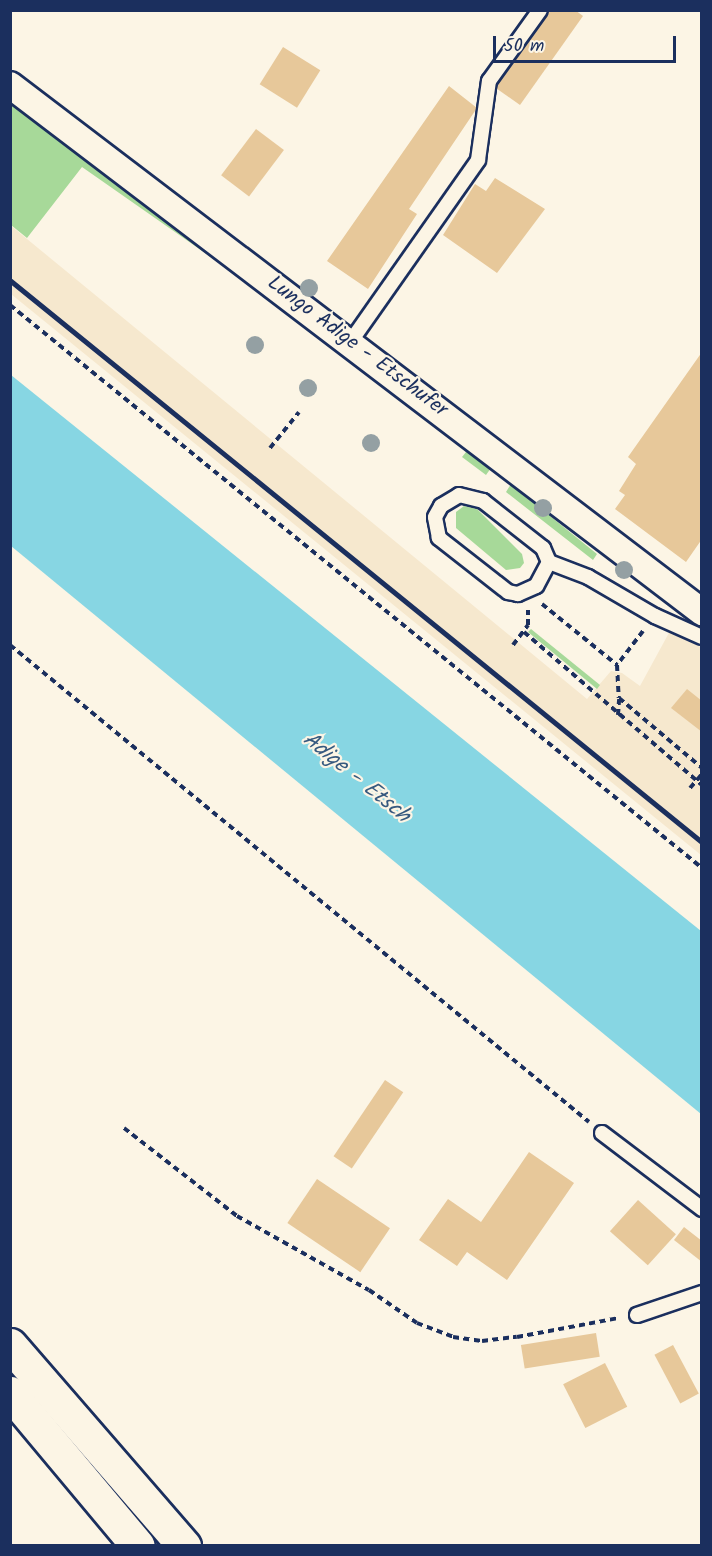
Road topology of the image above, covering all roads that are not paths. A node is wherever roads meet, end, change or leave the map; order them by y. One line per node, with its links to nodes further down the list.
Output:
1 (540, 10): 3 (lane)
2 (10, 85): 3 (street, Lungo Adige - Etschufer)
3 (351, 341): 5 (street, Lungo Adige - Etschufer)
4 (549, 562): 4 (lane); 6 (lane)
5 (702, 612)
6 (702, 637)
7 (602, 1133): 8 (lane)
8 (702, 1209)
9 (702, 1293): 10 (lane)
10 (637, 1315)
11 (10, 1345): 14 (highway)
12 (10, 1393): 13 (highway)
13 (138, 1545)
14 (184, 1545)

